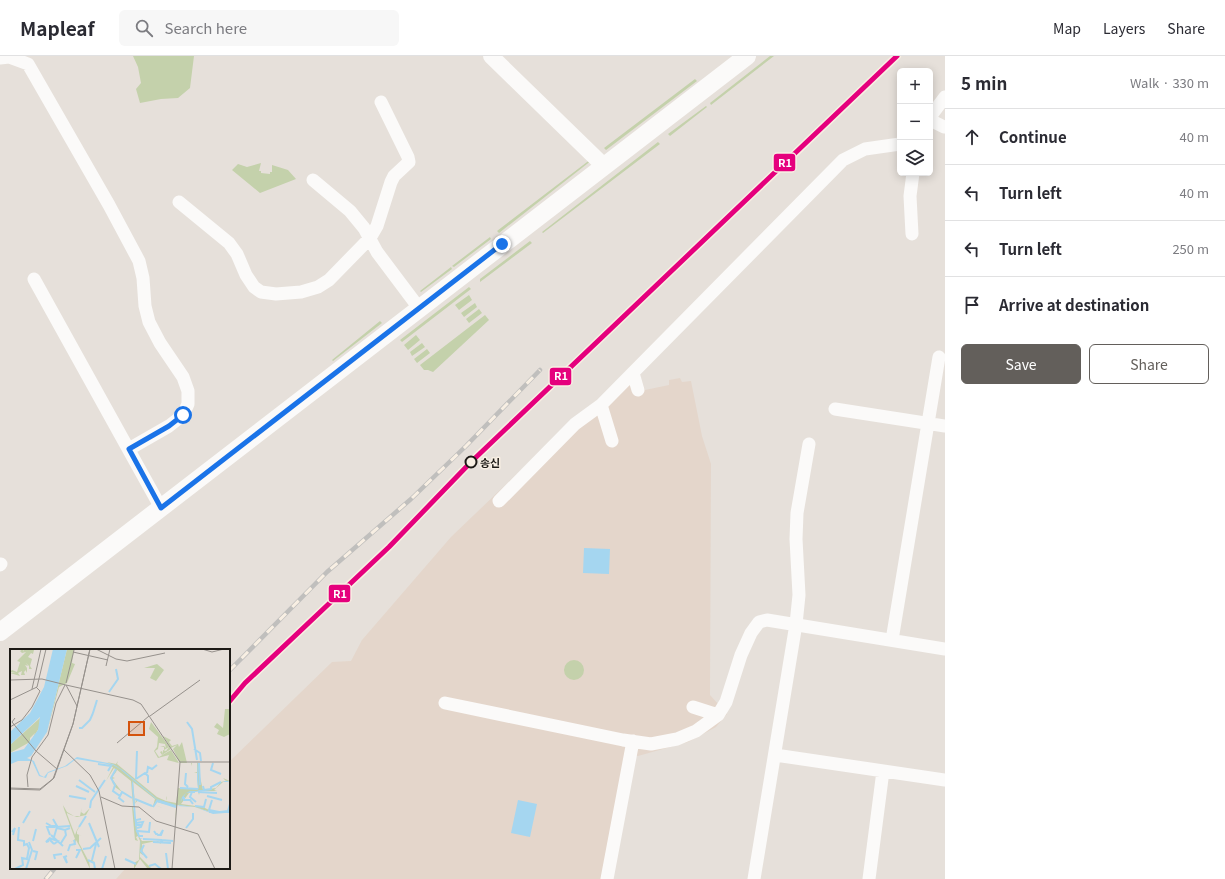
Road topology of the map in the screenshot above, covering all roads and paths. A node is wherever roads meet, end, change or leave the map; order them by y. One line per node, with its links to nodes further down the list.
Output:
1 (491, 56): 10 (street)
2 (747, 56): 10 (main road)
3 (0, 58): 27 (street)
4 (945, 97): 6 (street)
5 (381, 102): 15 (street)
6 (933, 113)
7 (933, 122): 8 (street)
8 (944, 127)
9 (897, 144): 19 (street)
10 (604, 166): 17 (main road)
11 (913, 176): 14 (street)
12 (313, 180): 15 (street)
13 (179, 202): 15 (street)
14 (912, 234)
15 (370, 238): 17 (street)
16 (34, 279): 27 (street)
17 (420, 308): 29 (main road)
18 (939, 357): 23 (street)
19 (633, 373): 20 (street); 21 (street)
20 (638, 390)
21 (601, 405): 25 (street); 28 (street)
22 (835, 409): 23 (street)
23 (927, 423): 24 (street); 32 (street)
24 (945, 426)
25 (612, 441)
26 (809, 444): 30 (street)
27 (129, 449): 29 (street)
28 (499, 501)
29 (161, 508): 31 (main road)
30 (796, 624): 32 (street); 36 (street); 38 (street)
31 (0, 632)
32 (892, 640): 33 (street)
33 (945, 649)
34 (445, 703): 37 (street)
35 (692, 707): 36 (street)
36 (718, 715): 37 (street)
37 (633, 742): 41 (street)
38 (775, 755): 39 (street); 42 (street)
39 (884, 771): 40 (street); 43 (street)
40 (945, 780)
41 (607, 879)
42 (754, 879)
43 (869, 879)

